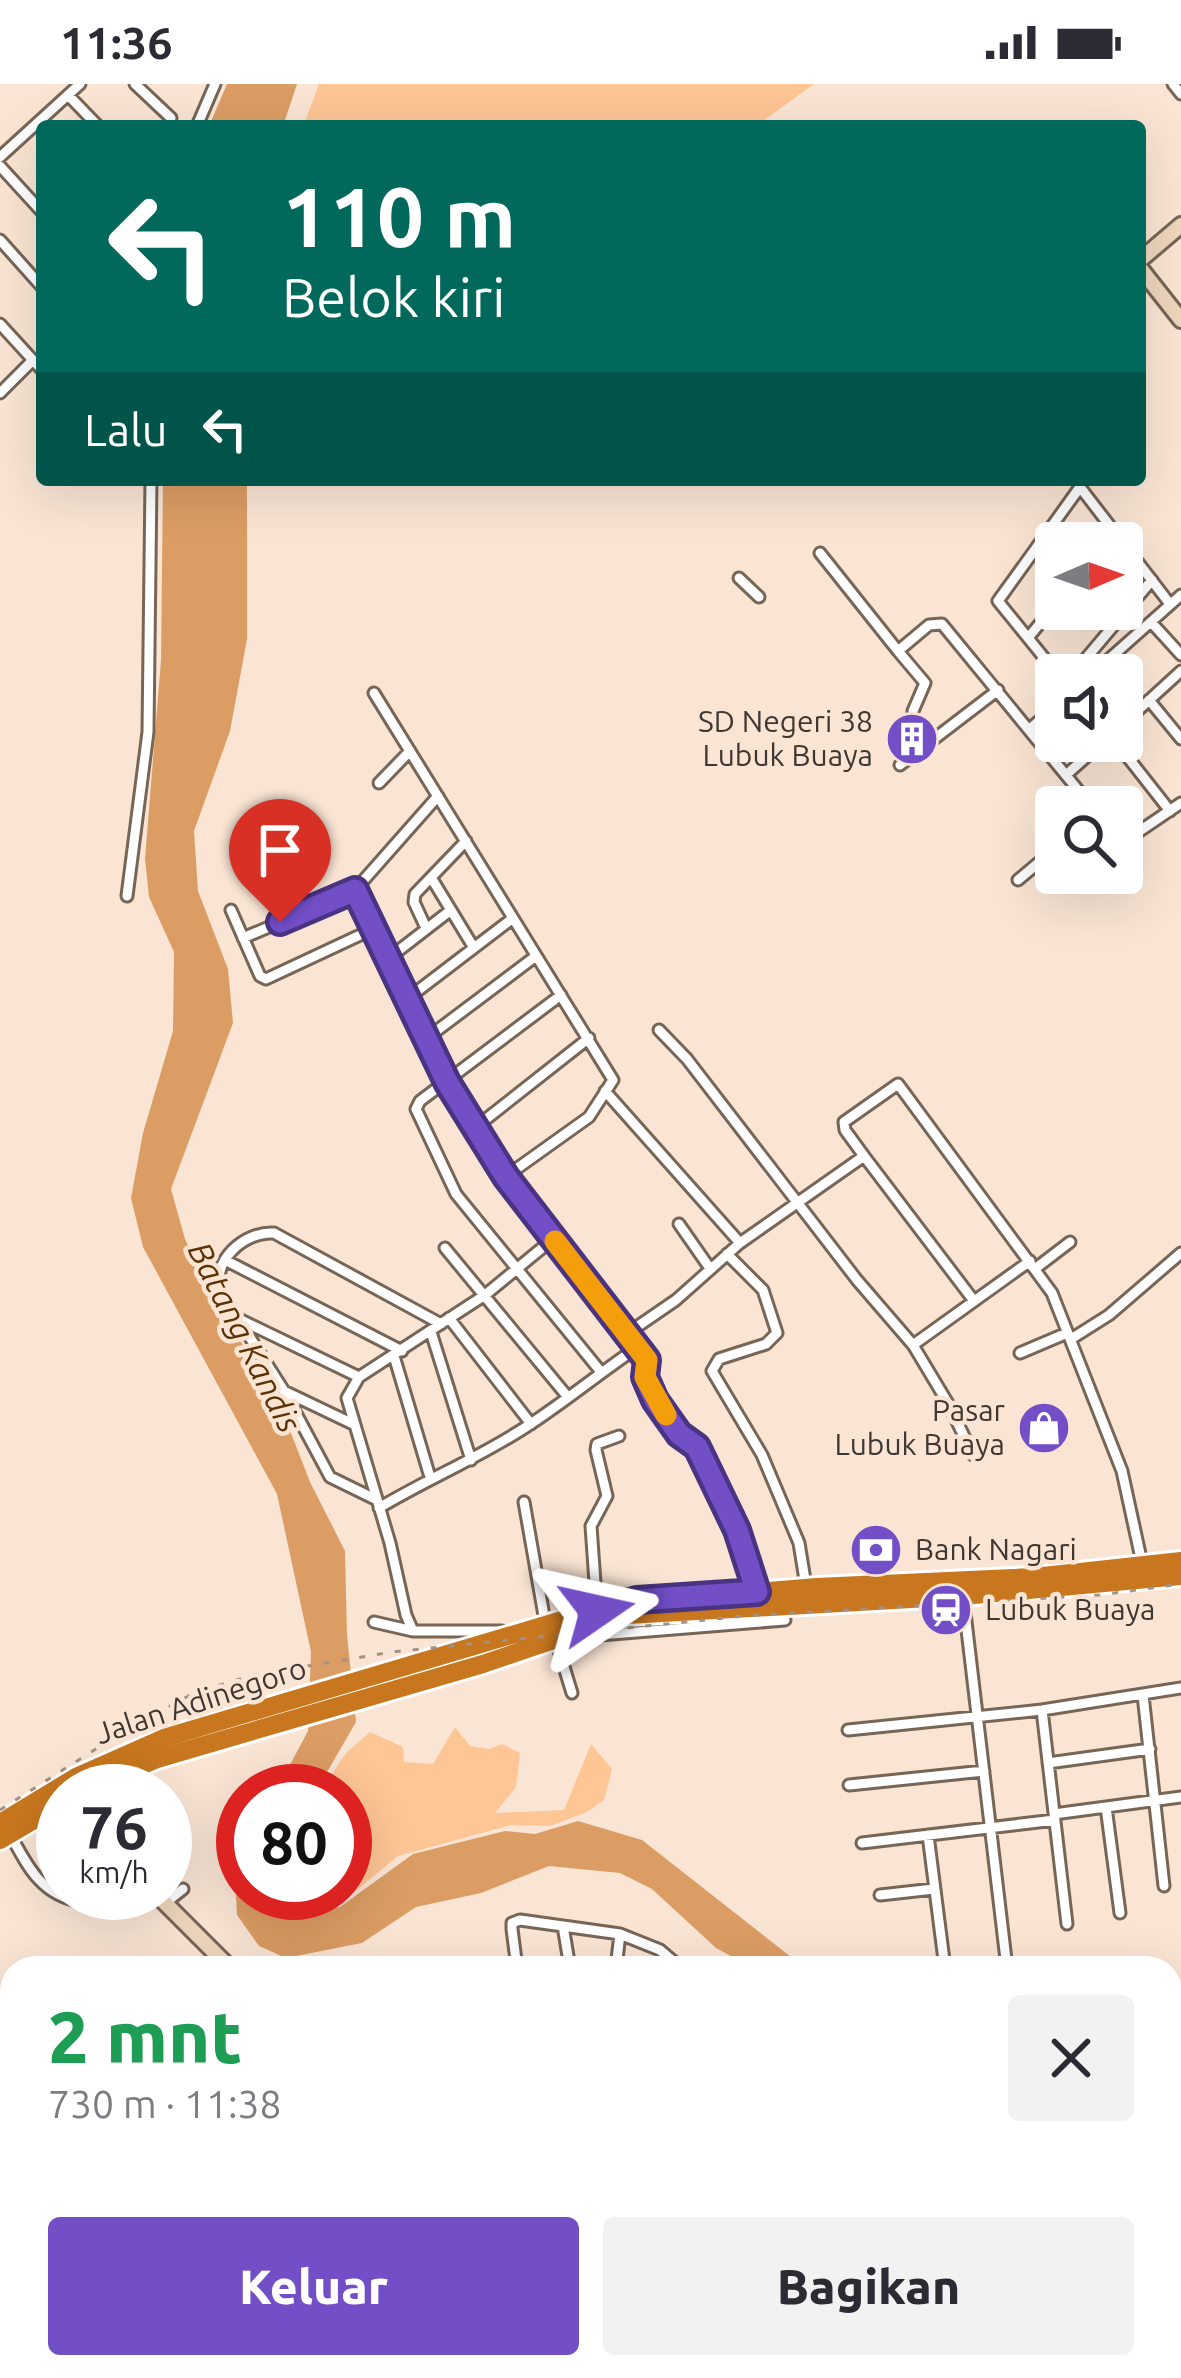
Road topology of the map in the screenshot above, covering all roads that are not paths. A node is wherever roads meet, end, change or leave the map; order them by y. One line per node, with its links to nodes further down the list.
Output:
1 (80, 84): 6 (street)
2 (135, 84): 7 (street)
3 (215, 84): 10 (street)
4 (1173, 84): 5 (street)
5 (1181, 94)
6 (68, 95): 8 (street); 9 (street)
7 (171, 118)
8 (41, 120)
9 (92, 120)
10 (200, 120)
11 (36, 124): 12 (street)
12 (30, 130): 13 (street); 14 (street)
13 (36, 136)
14 (0, 161): 15 (street)
15 (36, 205)
16 (1181, 225): 18 (street)
17 (0, 240): 20 (street)
18 (1146, 258)
19 (1146, 272): 21 (street)
20 (36, 280)
21 (1181, 320)
22 (0, 324): 23 (street)
23 (33, 360): 24 (street); 25 (street)
24 (36, 363)
25 (0, 393)
26 (150, 486): 70 (street)
27 (1054, 522): 28 (street)
28 (1107, 522)
29 (1035, 548): 39 (street)
30 (820, 553): 40 (street)
31 (1143, 569): 33 (street)
32 (739, 578): 35 (street)
33 (1152, 580): 36 (street); 42 (street)
34 (1181, 595): 36 (street)
35 (759, 596)
36 (1170, 604): 37 (street)
37 (1151, 622): 43 (street); 44 (street)
38 (1035, 630): 39 (street)
39 (1028, 638): 41 (street)
40 (898, 651): 46 (street); 50 (street)
41 (1041, 654)
42 (1090, 654)
43 (1115, 654)
44 (1181, 655)
45 (1181, 670): 48 (street)
46 (998, 690): 52 (street); 57 (street)
47 (374, 692): 54 (street)
48 (1149, 700): 49 (street); 53 (street)
49 (1143, 705)
50 (913, 711)
51 (1035, 724): 52 (street)
52 (1031, 728): 58 (street)
53 (1181, 739)
54 (410, 752): 59 (street); 61 (street)
55 (1081, 762): 58 (street)
56 (1132, 762): 63 (street)
57 (900, 765)
58 (1066, 775): 60 (street)
59 (379, 783)
60 (1075, 786)
61 (438, 796): 65 (street); 69 (street)
62 (1181, 803): 63 (street)
63 (1170, 811): 64 (street)
64 (1143, 829)
65 (466, 841): 67 (street); 73 (street)
66 (1035, 866): 68 (street)
67 (432, 879): 72 (street); 74 (street)
68 (1018, 880)
69 (355, 890): 75 (street); 76 (street)
70 (127, 896)
71 (231, 910): 76 (street)
72 (451, 910): 74 (street); 77 (street)
73 (513, 919): 77 (street); 78 (street)
74 (426, 928): 79 (street)
75 (374, 929): 76 (street); 79 (street)
76 (243, 938)
77 (474, 948): 81 (street)
78 (536, 956): 80 (street); 83 (street)
79 (389, 958): 81 (street)
80 (561, 995): 84 (street); 85 (street)
81 (407, 999): 83 (street)
82 (659, 1030): 90 (street)
83 (427, 1038): 85 (street)
84 (589, 1038): 86 (street); 87 (street)
85 (447, 1082): 87 (street); 101 (street)
86 (605, 1091): 89 (street); 94 (street)
87 (476, 1127): 89 (street)
88 (864, 1156): 90 (street); 99 (street); 103 (street)
89 (506, 1177): 92 (street)
90 (798, 1204): 94 (street); 109 (street)
91 (679, 1224): 100 (street)
92 (554, 1239): 101 (street); 107 (street)
93 (1070, 1242): 99 (street)
94 (740, 1243): 97 (street)
95 (445, 1248): 102 (street)
96 (1181, 1252): 108 (street)
97 (727, 1254): 100 (street); 129 (street)
98 (225, 1260): 104 (street); 105 (street); 112 (street)
99 (1033, 1264): 103 (street); 108 (street)
100 (709, 1267): 107 (street)
101 (519, 1268): 102 (street); 113 (street)
102 (485, 1294): 105 (street); 116 (street)
103 (974, 1301): 109 (street)
104 (241, 1319): 114 (street); 115 (street)
105 (445, 1321): 106 (street); 118 (street)
106 (431, 1332): 112 (street); 121 (street)
107 (628, 1333): 110 (street)
108 (1069, 1336): 111 (street); 126 (street)
109 (913, 1345): 120 (street)
110 (638, 1347): 113 (street); 128 (street)
111 (1020, 1353)
112 (398, 1354): 114 (street); 122 (street)
113 (601, 1372): 116 (street)
114 (359, 1377): 117 (street)
115 (284, 1390): 117 (street); 124 (street)
116 (567, 1396): 118 (street)
117 (353, 1424): 124 (street)
118 (531, 1424): 121 (street)
119 (619, 1436): 132 (street)
120 (973, 1456)
121 (471, 1460): 122 (street)
122 (430, 1477): 124 (street)
123 (524, 1502): 136 (street)
124 (377, 1504): 135 (street)
125 (1181, 1561): 126 (highway)
126 (1142, 1566): 130 (highway)
127 (1181, 1576): 131 (highway)
128 (757, 1592): 129 (highway); 132 (highway)
129 (814, 1592): 130 (highway); 136 (highway)
130 (846, 1593): 131 (highway)
131 (963, 1596): 142 (street)
132 (597, 1611): 136 (highway)
133 (785, 1620): 136 (street)
134 (374, 1622): 135 (street)
135 (413, 1631): 136 (street)
136 (550, 1634): 138 (street); 140 (highway, Jalan Adinegoro)
137 (1181, 1688): 139 (street)
138 (572, 1694)
139 (1143, 1695): 141 (street); 144 (street)
140 (302, 1707): 146 (highway, Jalan Adinegoro); 155 (highway, Jalan Adinegoro)
141 (1042, 1710): 142 (street); 145 (street)
142 (977, 1718): 143 (street); 147 (street)
143 (848, 1730)
144 (1150, 1749): 145 (street); 150 (street)
145 (1048, 1763): 153 (street)
146 (147, 1764)
147 (984, 1771): 148 (street); 154 (street)
148 (849, 1786)
149 (1181, 1797): 150 (street)
150 (1156, 1800): 151 (street); 159 (street)
151 (1106, 1807): 153 (street); 162 (street)
152 (36, 1816): 155 (highway)
153 (1054, 1817): 154 (street); 164 (street)
154 (992, 1828): 156 (street); 173 (street)
155 (3, 1833): 158 (street)
156 (928, 1835): 157 (street); 160 (street)
157 (862, 1843)
158 (36, 1878)
159 (1164, 1886)
160 (934, 1889): 161 (street); 172 (street)
161 (880, 1895)
162 (1120, 1913)
163 (182, 1920): 167 (street)
164 (1067, 1924)
165 (563, 1926): 166 (street); 168 (street); 169 (street)
166 (620, 1934): 170 (street); 171 (street)
167 (218, 1956)
168 (516, 1956)
169 (568, 1956)
170 (617, 1956)
171 (668, 1956)
172 (942, 1956)
173 (1006, 1956)

